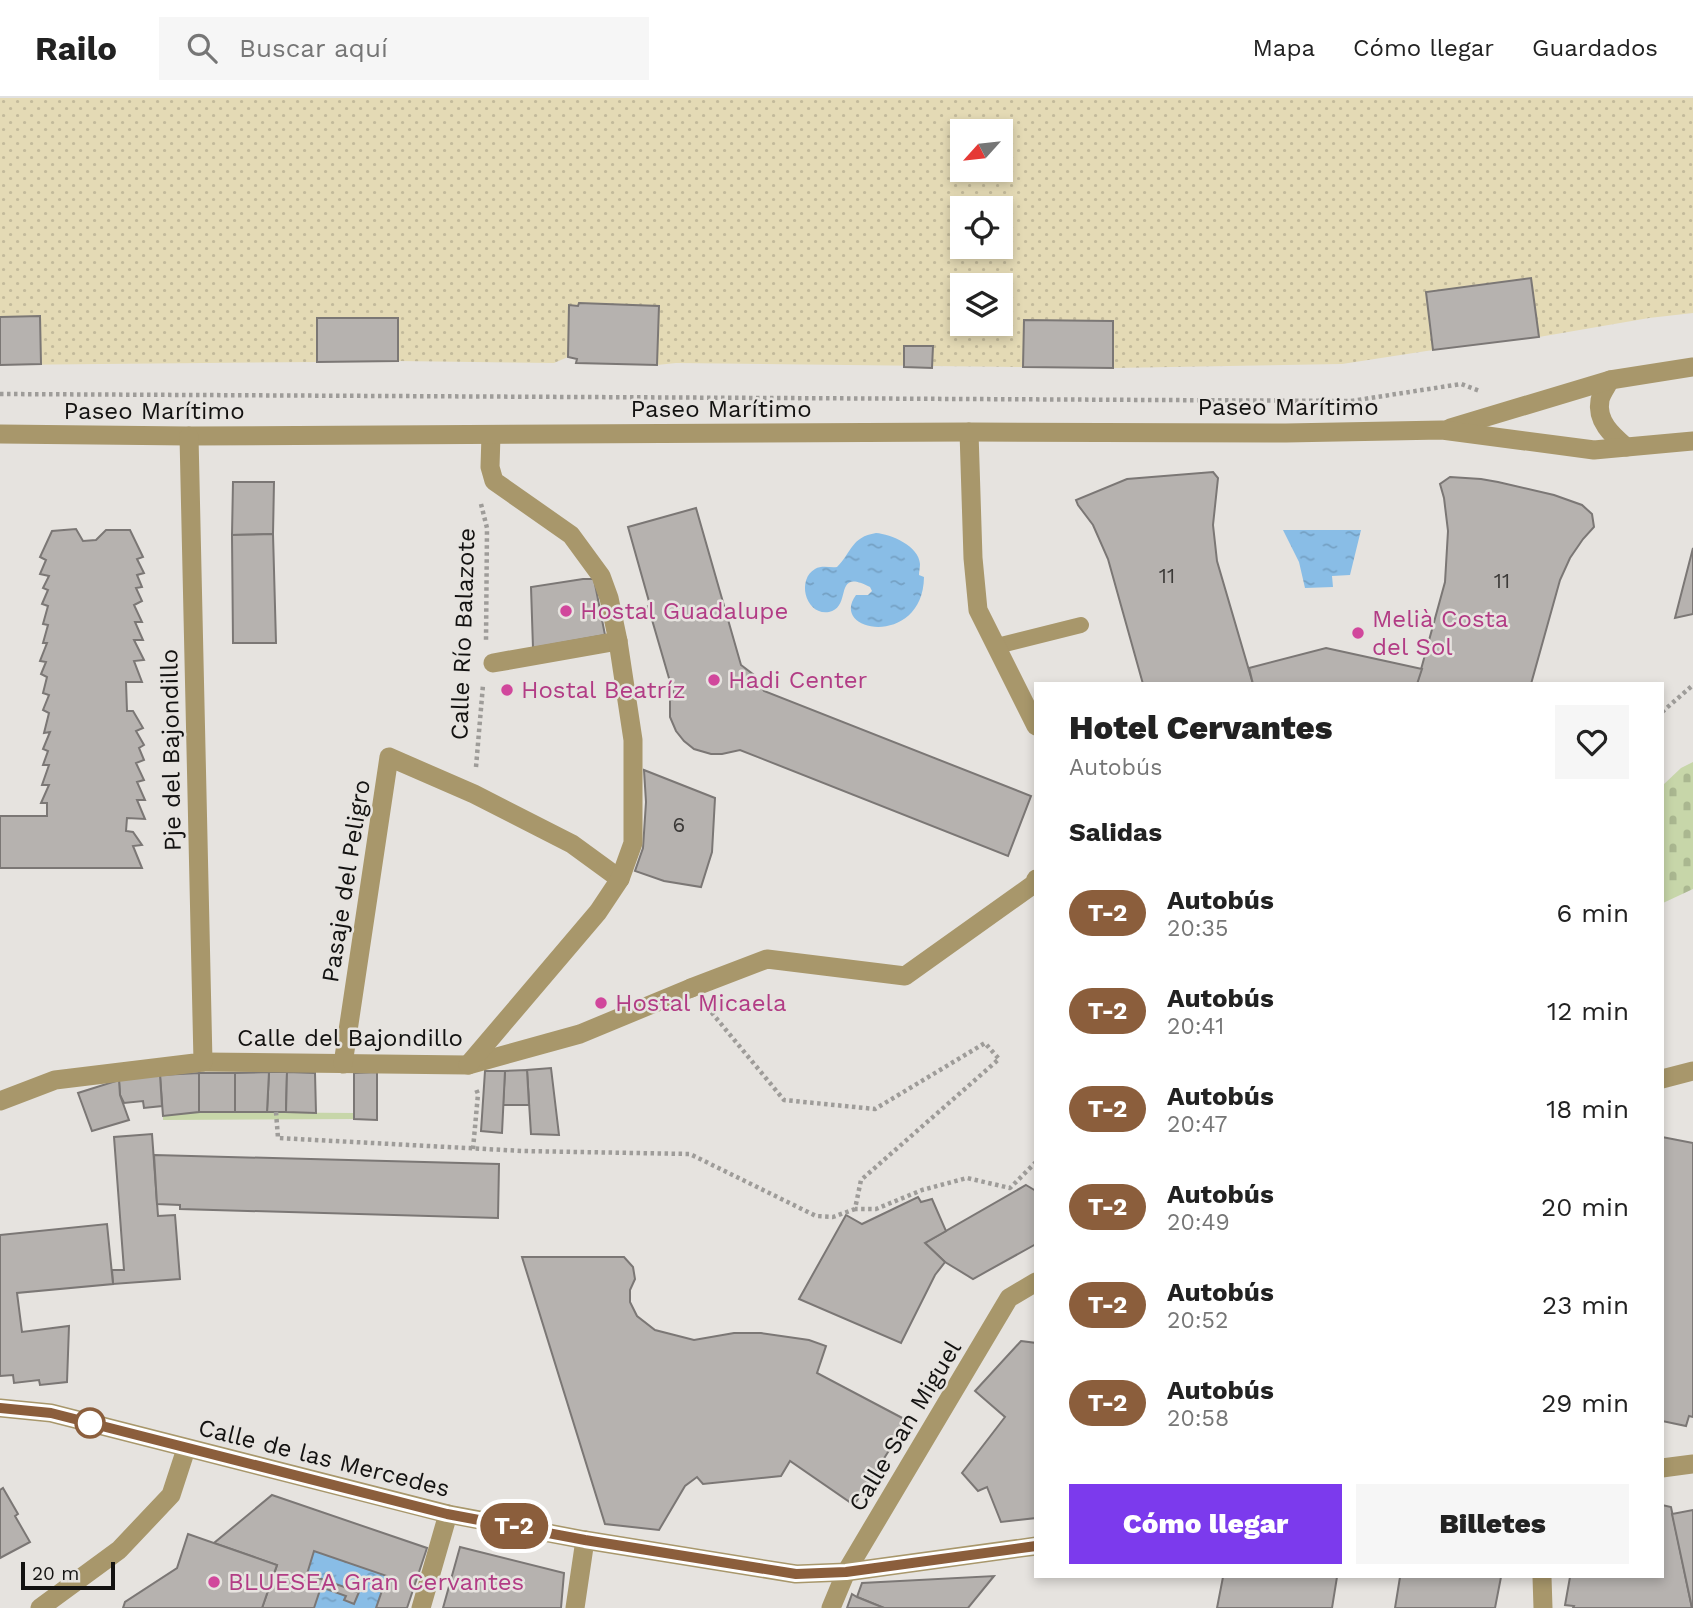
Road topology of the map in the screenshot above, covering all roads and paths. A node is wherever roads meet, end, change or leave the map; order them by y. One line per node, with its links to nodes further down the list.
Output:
1 (1693, 367): 2 (street, Paseo Marítimo)
2 (1610, 380): 4 (street, Paseo Marítimo); 11 (street)
3 (0, 394): 4 (path)
4 (1520, 406): 5 (street, Paseo Marítimo)
5 (1442, 430): 6 (street, Paseo Marítimo); 11 (street, Paseo Marítimo)
6 (969, 432): 8 (street, Paseo Marítimo); 16 (street)
7 (0, 434): 9 (street, Paseo Marítimo)
8 (491, 435): 9 (street, Paseo Marítimo); 14 (street)
9 (189, 436): 26 (street, Pje del Bajondillo)
10 (1693, 441): 11 (street, Paseo Marítimo)
11 (1626, 447)
12 (481, 503): 15 (path, Calle Río Balazote)
13 (1081, 625): 16 (lane)
14 (618, 640): 17 (street); 23 (street)
15 (486, 642)
16 (997, 646): 21 (street)
17 (492, 663)
18 (483, 683): 22 (path, Calle Río Balazote)
19 (1693, 685): 20 (path)
20 (1664, 710)
21 (1034, 722)
22 (474, 794): 23 (street, Pasaje del Peligro); 27 (street, Pasaje del Peligro)
23 (620, 879): 28 (street)
24 (1034, 884): 25 (street, Calle del Bajondillo)
25 (691, 988): 28 (street, Calle del Bajondillo); 36 (path)
26 (203, 1062): 27 (street, Calle del Bajondillo); 32 (street, Calle del Bajondillo)
27 (343, 1064): 28 (street, Calle del Bajondillo)
28 (468, 1065)
29 (1693, 1071): 30 (street)
30 (1664, 1078)
31 (478, 1094): 34 (path)
32 (0, 1101)
33 (276, 1112): 34 (path)
34 (473, 1149): 36 (path)
35 (1034, 1164): 36 (path)
36 (855, 1209)
37 (1034, 1283): 45 (street, Calle San Miguel)
38 (0, 1408): 39 (street, Calle de las Mercedes)
39 (186, 1449): 42 (street, Calle de las Mercedes); 47 (street)
40 (1693, 1464): 41 (street)
41 (1664, 1468)
42 (447, 1514): 43 (street, Calle de las Mercedes); 48 (street)
43 (585, 1540): 45 (street, Calle de las Mercedes); 49 (street)
44 (1034, 1546): 45 (street, Calle de las Mercedes)
45 (846, 1572): 50 (street, Calle San Miguel)
46 (1542, 1578): 51 (street)
47 (40, 1608)
48 (421, 1608)
49 (575, 1608)
50 (831, 1608)
51 (1543, 1608)

